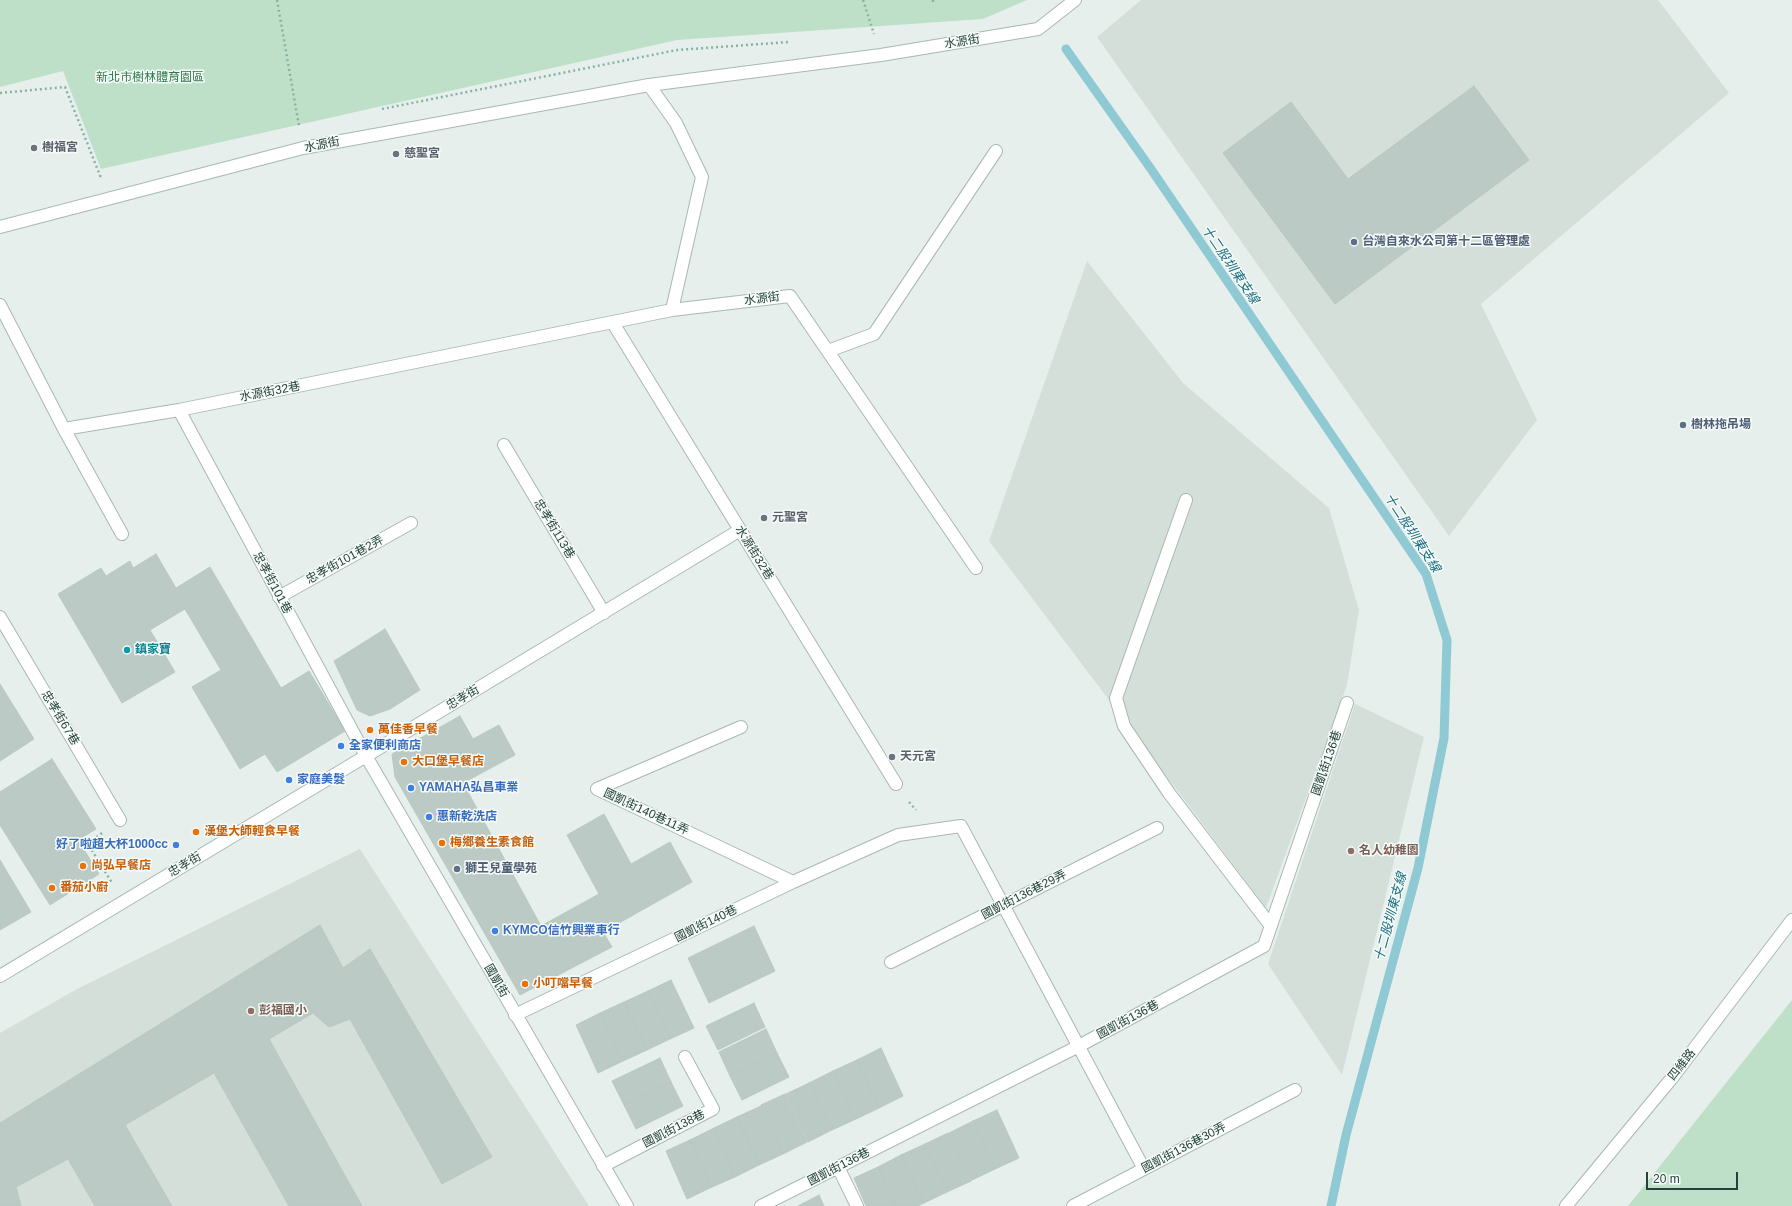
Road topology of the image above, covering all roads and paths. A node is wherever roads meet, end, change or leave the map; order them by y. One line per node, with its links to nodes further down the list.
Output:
1 (277, 0): 7 (path)
2 (863, 0): 4 (path)
3 (1075, 0): 4 (street, 水源街)
4 (881, 55): 5 (street, 水源街)
5 (649, 85): 7 (street, 水源街); 12 (street)
6 (0, 93): 9 (path)
7 (303, 148): 9 (street, 水源街)
8 (996, 151): 14 (street)
9 (109, 199): 10 (street, 水源街)
10 (0, 227)
11 (0, 305): 16 (street)
12 (672, 310): 13 (street, 水源街32巷); 14 (street, 水源街)
13 (612, 323): 15 (street, 水源街32巷); 20 (street, 水源街32巷)
14 (828, 351): 22 (street, 水源街)
15 (179, 410): 16 (street, 水源街32巷); 23 (street, 忠孝街101巷)
16 (64, 429): 21 (street)
17 (504, 444): 24 (street, 忠孝街113巷)
18 (1186, 500): 36 (street)
19 (411, 523): 23 (street, 忠孝街101巷2弄)
20 (740, 530): 24 (street, 忠孝街); 29 (street, 水源街32巷)
21 (122, 534)
22 (976, 568)
23 (279, 597): 28 (street, 忠孝街101巷)
24 (604, 613): 28 (street, 忠孝街)
25 (0, 617): 30 (street, 忠孝街67巷)
26 (1347, 703): 36 (street, 國凱街136巷)
27 (741, 727): 32 (street, 國凱街140巷11弄)
28 (366, 756): 33 (street, 忠孝街); 39 (street, 國凱街)
29 (896, 784)
30 (120, 820): 33 (path)
31 (1157, 828): 34 (street, 國凱街136巷29弄)
32 (793, 882): 34 (street, 國凱街140巷); 39 (street, 國凱街140巷)
33 (124, 902): 38 (street, 忠孝街)
34 (1003, 906): 37 (street, 國凱街136巷29弄); 40 (street)
35 (1792, 920): 50 (street, 四維路)
36 (1271, 926): 40 (street, 國凱街136巷)
37 (891, 962)
38 (0, 976)
39 (515, 1014): 43 (street, 國凱街)
40 (1078, 1047): 44 (street, 國凱街136巷); 45 (street)
41 (685, 1056): 43 (street, 國凱街138巷)
42 (1295, 1090): 45 (street, 國凱街136巷30弄)
43 (603, 1166): 46 (street, 國凱街)
44 (838, 1167): 47 (street, 國凱街136巷); 48 (street)
45 (1144, 1169): 49 (street, 國凱街136巷30弄)
46 (626, 1206)
47 (761, 1206)
48 (857, 1206)
49 (1073, 1206)
50 (1566, 1206)

